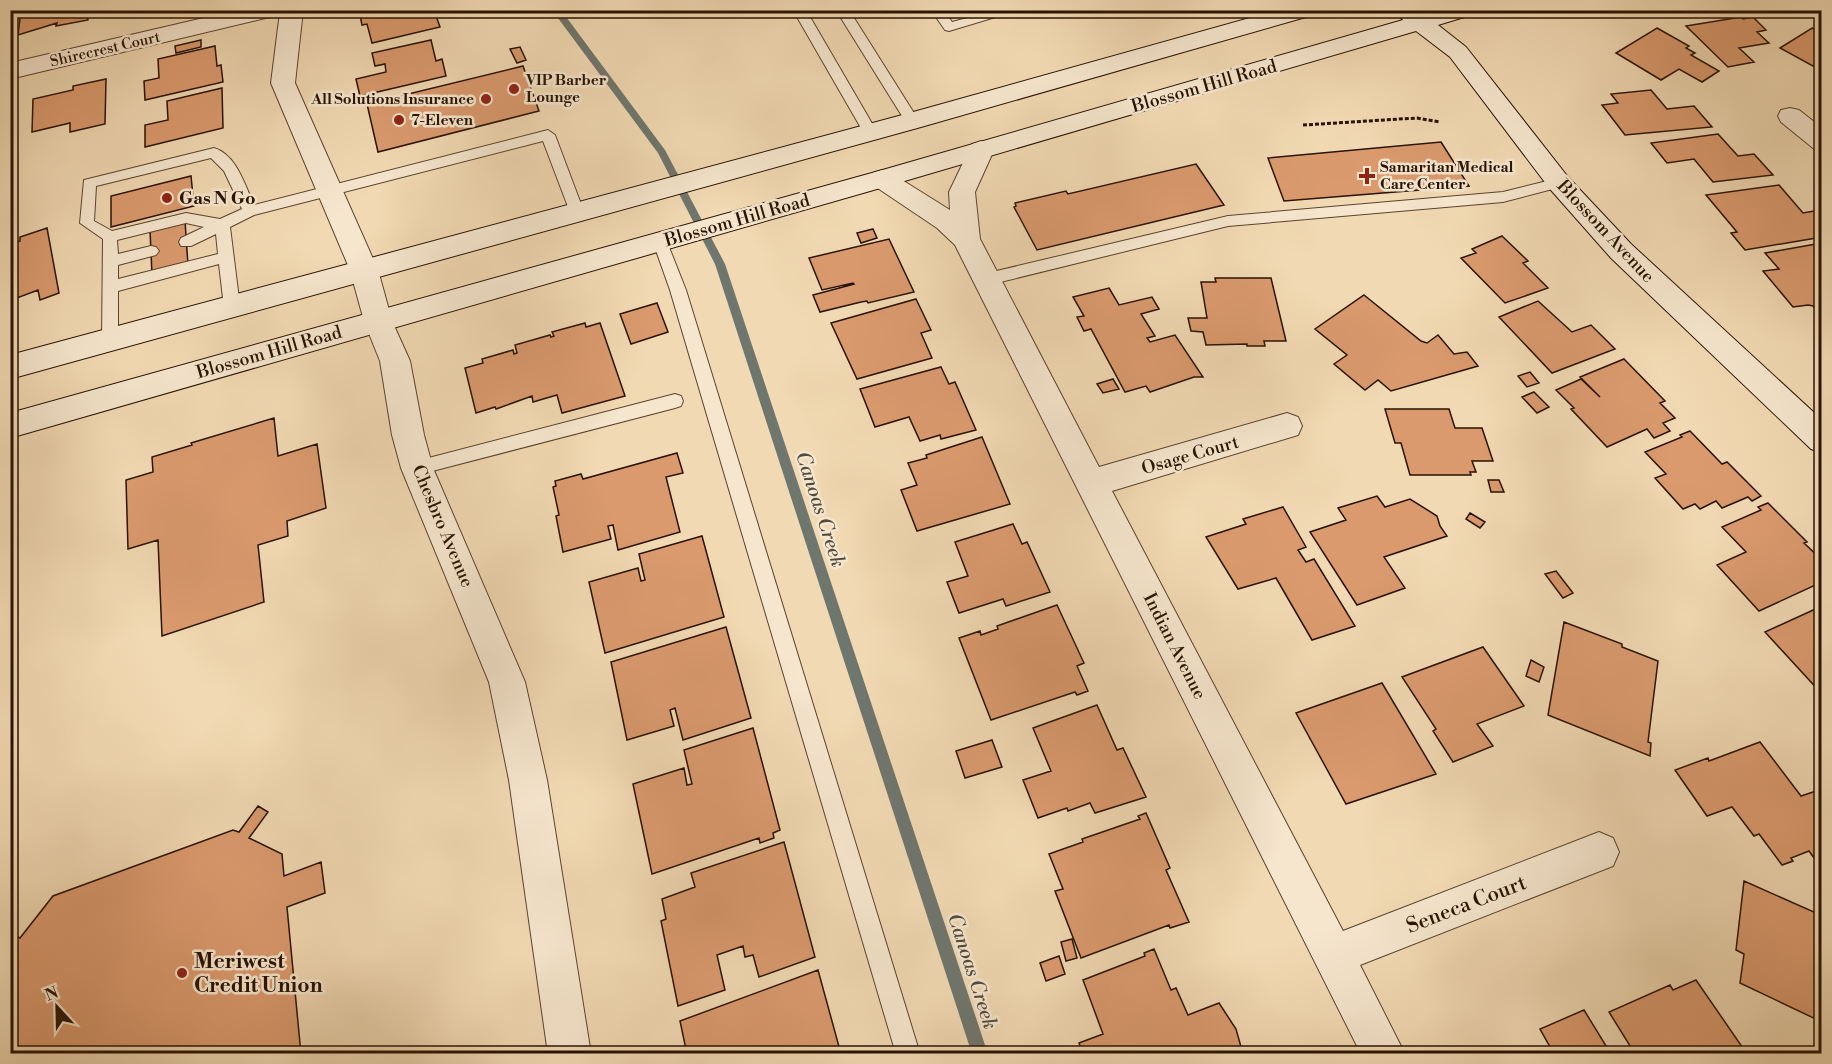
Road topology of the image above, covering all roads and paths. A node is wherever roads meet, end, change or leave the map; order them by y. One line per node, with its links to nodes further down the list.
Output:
1 (270, 10): 10 (street, Shirecrest Court)
2 (292, 10): 21 (street, Chesbro Avenue)
3 (799, 10): 15 (lane)
4 (842, 10): 12 (lane)
5 (937, 10): 6 (lane)
6 (1013, 10)
7 (1305, 10): 12 (street)
8 (1463, 10): 9 (street, Blossom Hill Road)
9 (1412, 16): 17 (street, Blossom Hill Road); 20 (street, Blossom Avenue)
10 (10, 72)
11 (1790, 117): 16 (street)
12 (912, 121): 15 (street); 18 (street)
13 (1440, 122): 14 (path)
14 (1303, 125)
15 (870, 132): 18 (street); 23 (street)
16 (1821, 142)
17 (981, 150): 18 (street, Blossom Hill Road); 26 (street, Indian Avenue)
18 (919, 168): 19 (street, Blossom Hill Road)
19 (882, 179): 26 (street, Indian Avenue); 27 (street, Blossom Hill Road)
20 (1559, 183): 33 (lane); 42 (street, Blossom Avenue)
21 (330, 191): 22 (lane); 23 (lane); 32 (street, Chesbro Avenue)
22 (250, 211): 24 (lane); 25 (lane)
23 (577, 212): 32 (street)
24 (222, 225): 25 (lane); 28 (lane); 30 (lane)
25 (110, 237): 31 (lane)
26 (966, 239): 33 (street, Indian Avenue)
27 (664, 241): 36 (street, Blossom Hill Road); 48 (lane)
28 (186, 242)
29 (151, 250): 31 (lane)
30 (226, 257): 34 (lane); 35 (lane)
31 (110, 261): 34 (lane)
32 (364, 270): 35 (street); 36 (street, Chesbro Avenue)
33 (988, 279): 44 (street, Indian Avenue)
34 (110, 287): 37 (lane)
35 (232, 307): 37 (street)
36 (378, 321): 40 (street, Blossom Hill Road); 43 (street, Chesbro Avenue)
37 (110, 340): 38 (street)
38 (10, 367)
39 (675, 401): 43 (lane)
40 (10, 426)
41 (1287, 426): 44 (street, Osage Court)
42 (1821, 440)
43 (417, 468): 47 (street, Chesbro Avenue)
44 (1092, 483): 46 (street, Indian Avenue)
45 (1599, 852): 46 (street, Seneca Court)
46 (1333, 955): 49 (street, Indian Avenue)
47 (570, 1053)
48 (908, 1053)
49 (1384, 1053)

